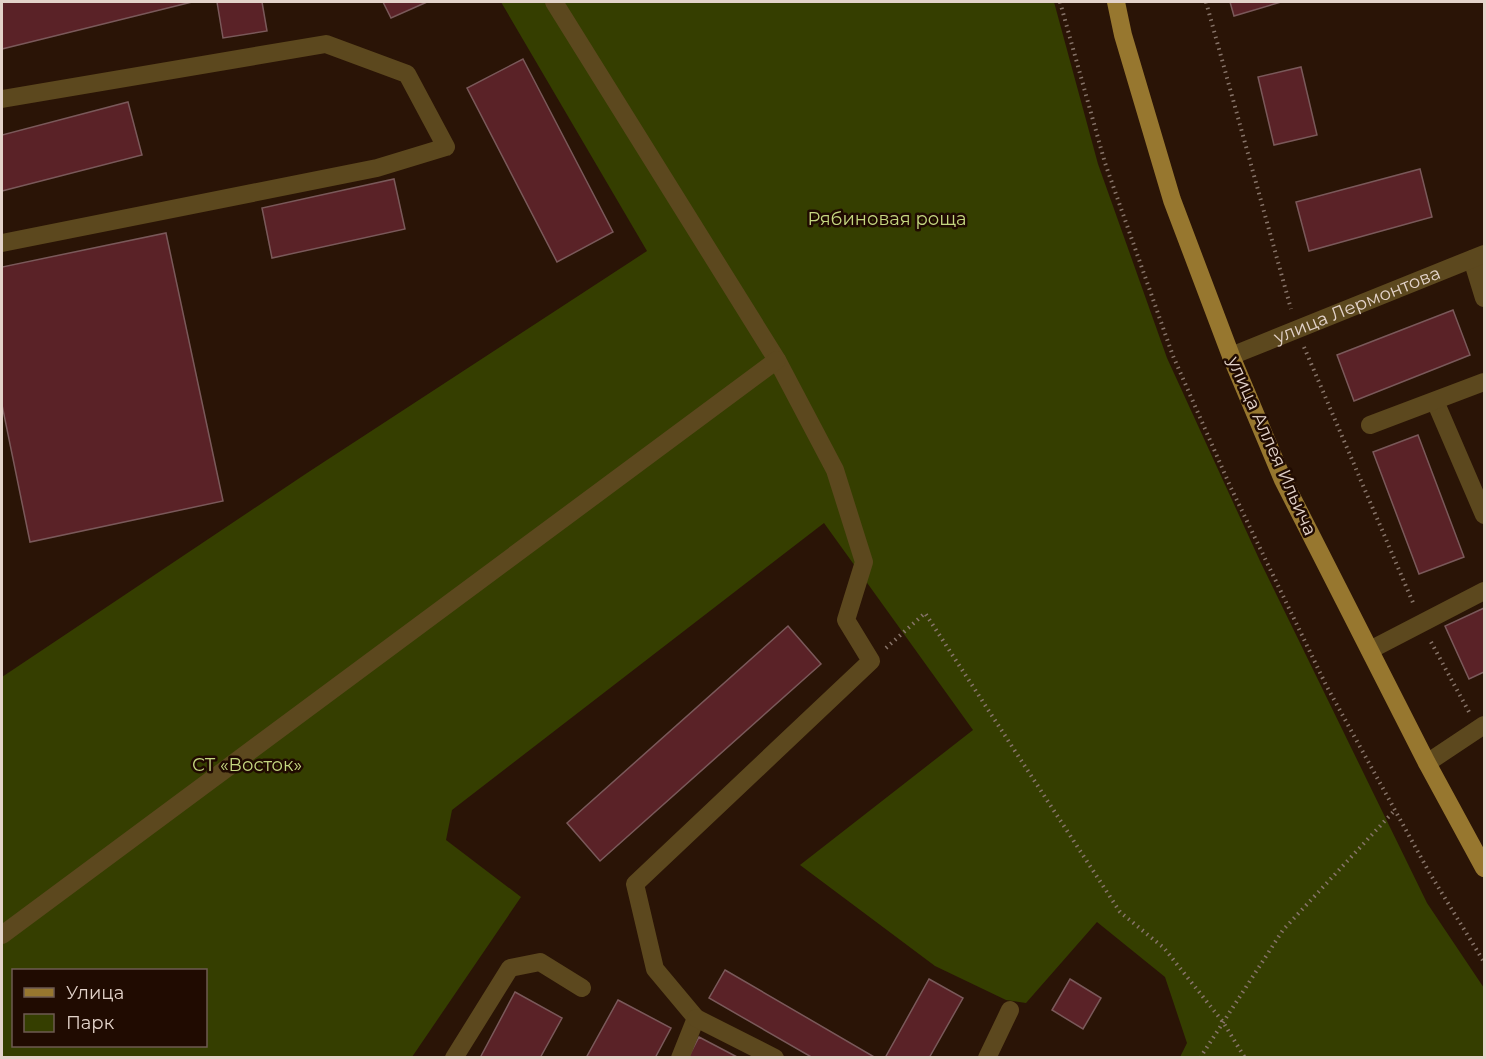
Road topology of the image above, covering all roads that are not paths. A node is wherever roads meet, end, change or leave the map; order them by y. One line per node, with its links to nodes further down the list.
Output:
1 (554, 2): 8 (street)
2 (1116, 2): 7 (main road, улица Аллея Ильича)
3 (2, 99): 4 (street)
4 (2, 243)
5 (1478, 256): 6 (street); 7 (street, улица Лермонтова)
6 (1485, 298)
7 (1231, 356): 14 (main road, улица Аллея Ильича)
8 (777, 360): 18 (street); 21 (street)
9 (1485, 382): 10 (street)
10 (1436, 401): 11 (street); 12 (street)
11 (1370, 425)
12 (1485, 515)
13 (1485, 591): 14 (street)
14 (1370, 650): 16 (main road, улица Аллея Ильича)
15 (1481, 727): 16 (street)
16 (1427, 763): 17 (main road, улица Аллея Ильича)
17 (1485, 868)
18 (2, 935)
19 (582, 988): 22 (street)
20 (1010, 1010): 25 (street)
21 (696, 1018): 23 (street); 24 (street)
22 (454, 1058)
23 (680, 1058)
24 (776, 1058)
25 (987, 1058)

